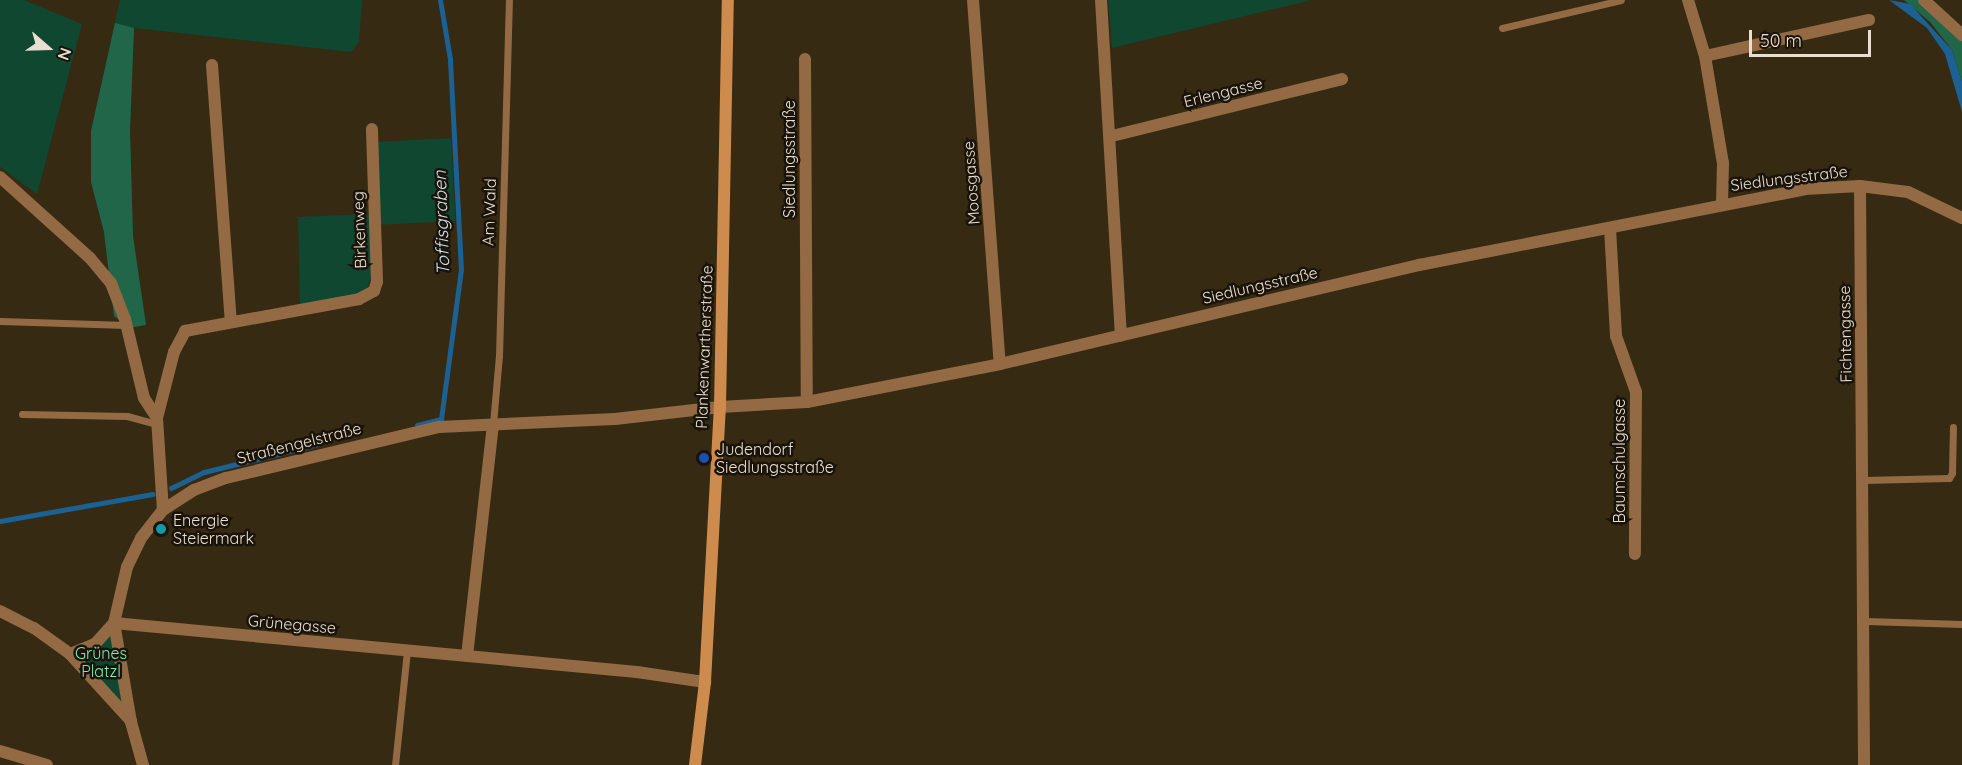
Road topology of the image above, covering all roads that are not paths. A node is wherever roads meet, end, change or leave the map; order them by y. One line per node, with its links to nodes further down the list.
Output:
1 (509, 0): 31 (lane, Am Wald)
2 (728, 0): 28 (main road, Plankenwartherstraße)
3 (973, 0): 26 (street, Moosgasse)
4 (1101, 0): 16 (street)
5 (1620, 0): 9 (lane)
6 (1688, 0): 11 (street, Siedlungsstraße)
7 (1924, 0): 10 (street)
8 (1869, 20): 11 (street)
9 (1502, 28)
10 (1962, 35)
11 (1705, 57): 19 (street, Siedlungsstraße)
12 (805, 59): 27 (street, Siedlungsstraße)
13 (212, 65): 23 (street)
14 (1341, 79): 16 (street, Erlengasse)
15 (372, 129): 23 (street, Birkenweg)
16 (1112, 136): 25 (street)
17 (0, 177): 24 (street, Birkenweg)
18 (1860, 186): 19 (street, Siedlungsstraße); 20 (street, Siedlungsstraße); 33 (street, Fichtengasse)
19 (1722, 203): 21 (street, Siedlungsstraße)
20 (1962, 218)
21 (1610, 228): 25 (street, Siedlungsstraße); 35 (street, Baumschulgasse)
22 (0, 321): 24 (lane)
23 (231, 321): 30 (street, Birkenweg)
24 (127, 325): 30 (street, Birkenweg)
25 (1121, 335): 26 (street, Siedlungsstraße)
26 (1000, 364): 27 (street, Siedlungsstraße)
27 (807, 402): 28 (street, Siedlungsstraße)
28 (720, 407): 31 (street, Straßengelstraße); 43 (main road, Plankenwartherstraße)
29 (22, 414): 30 (lane)
30 (156, 421): 34 (street, Birkenweg)
31 (493, 424): 34 (street, Straßengelstraße); 42 (street)
32 (1953, 428): 33 (lane)
33 (1863, 480): 37 (street, Fichtengasse)
34 (164, 510): 39 (street, Straßengelstraße)
35 (1635, 554)
36 (0, 611): 41 (street)
37 (1866, 621): 38 (lane); 50 (street, Fichtengasse)
38 (1961, 622)
39 (114, 623): 40 (street, Grünegasse); 41 (street); 44 (street, Straßengelstraße)
40 (407, 651): 42 (street, Grünegasse); 48 (lane)
41 (70, 654): 44 (street)
42 (467, 656): 43 (street, Grünegasse)
43 (705, 682): 49 (main road, Plankenwartherstraße)
44 (131, 722): 47 (street, Straßengelstraße)
45 (0, 751): 46 (street)
46 (47, 765)
47 (143, 765)
48 (395, 765)
49 (695, 765)
50 (1864, 765)

